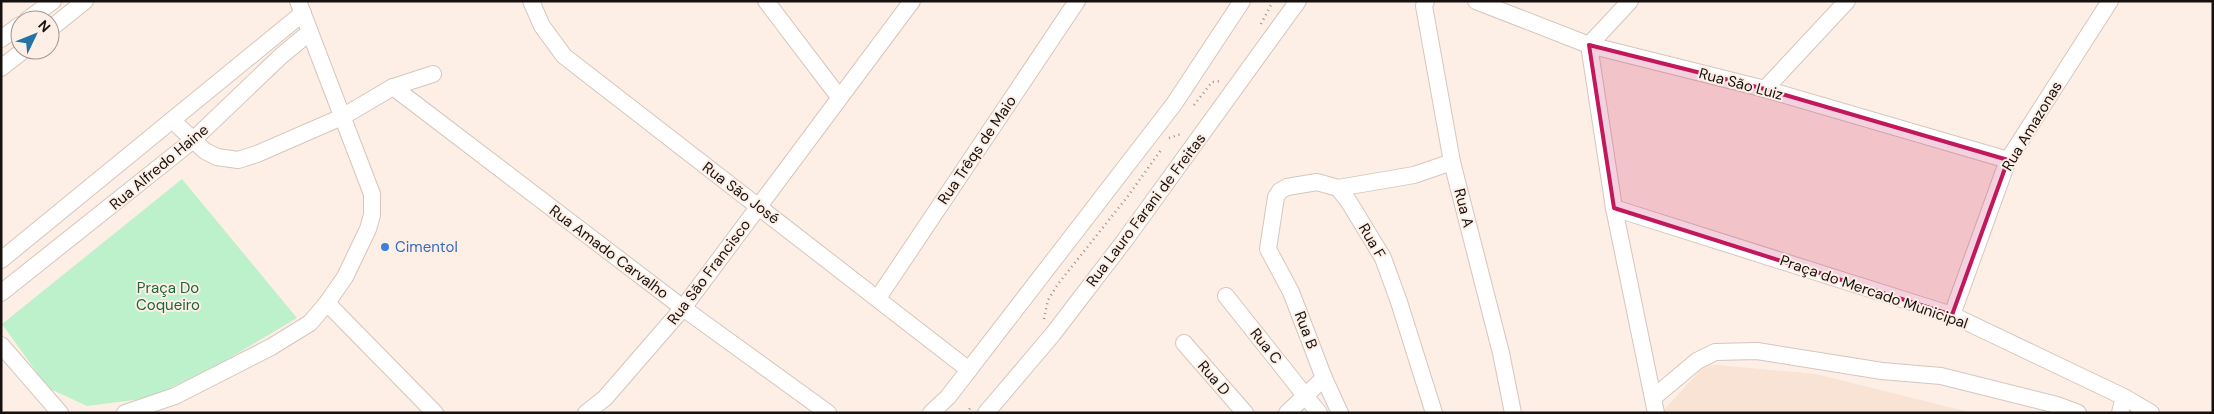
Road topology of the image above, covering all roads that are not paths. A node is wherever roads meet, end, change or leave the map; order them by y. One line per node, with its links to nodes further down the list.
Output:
1 (53, 1): 15 (street)
2 (85, 1): 16 (street)
3 (532, 1): 33 (street, Rua São José)
4 (766, 1): 26 (street)
5 (912, 1): 26 (street, Rua São Francisco)
6 (1077, 1): 38 (street, Rua Trêqs de Maio)
7 (1242, 1): 44 (street)
8 (1298, 1): 49 (street, Rua Lauro Farani de Freitas)
9 (1426, 1): 31 (street, Rua A)
10 (1476, 1): 18 (street, Rua São Luiz)
11 (1630, 1): 18 (street)
12 (1847, 1): 25 (street)
13 (2110, 1): 30 (street, Rua Amazonas)
14 (301, 7): 17 (street); 21 (street, Rua Alfredo Haine)
15 (41, 10)
16 (60, 21)
17 (310, 32): 24 (street, Rua Alfredo Haine); 27 (street)
18 (1589, 45): 25 (street, Rua São Luiz); 34 (street)
19 (11, 60): 20 (street)
20 (1, 68)
21 (233, 70): 24 (street); 28 (street, Rua Alfredo Haine)
22 (433, 74): 23 (street)
23 (393, 87): 27 (street); 40 (street, Rua Amado Carvalho)
24 (247, 89): 29 (street, Rua Alfredo Haine)
25 (1764, 89): 30 (street, Rua São Luiz)
26 (839, 97): 33 (street, Rua São Francisco)
27 (342, 117): 29 (street); 39 (street)
28 (172, 120): 29 (street); 35 (street, Rua Alfredo Haine)
29 (192, 142): 36 (street, Rua Alfredo Haine)
30 (2008, 160): 41 (street, Rua Amazonas)
31 (1452, 162): 32 (street); 61 (street, Rua A)
32 (1338, 188): 45 (street, Rua B); 60 (street, Rua F)
33 (758, 207): 38 (street, Rua São José); 40 (street, Rua São Francisco)
34 (1614, 208): 41 (street, Praça do Mercado Municipal); 47 (street)
35 (1, 260)
36 (1, 293)
37 (1226, 296): 46 (street, Rua C)
38 (878, 298): 44 (street, Rua São José)
39 (327, 303): 51 (street); 52 (street)
40 (683, 308): 53 (street, Rua São Francisco); 54 (street, Rua Amado Carvalho)
41 (1952, 316): 48 (street, Praça do Mercado Municipal)
42 (1184, 343): 56 (street, Rua D)
43 (1, 345): 50 (street)
44 (969, 370): 55 (street)
45 (1324, 378): 46 (street); 59 (street, Rua B)
46 (1306, 396): 57 (street); 58 (street, Rua C)
47 (1655, 405): 62 (street)
48 (2122, 405): 63 (street, Praça do Mercado Municipal)
49 (980, 408)
50 (60, 413)
51 (125, 413)
52 (435, 413)
53 (586, 413)
54 (828, 413)
55 (931, 413)
56 (1245, 413)
57 (1287, 413)
58 (1318, 413)
59 (1340, 413)
60 (1434, 413)
61 (1513, 413)
62 (2078, 413)
63 (2150, 413)

